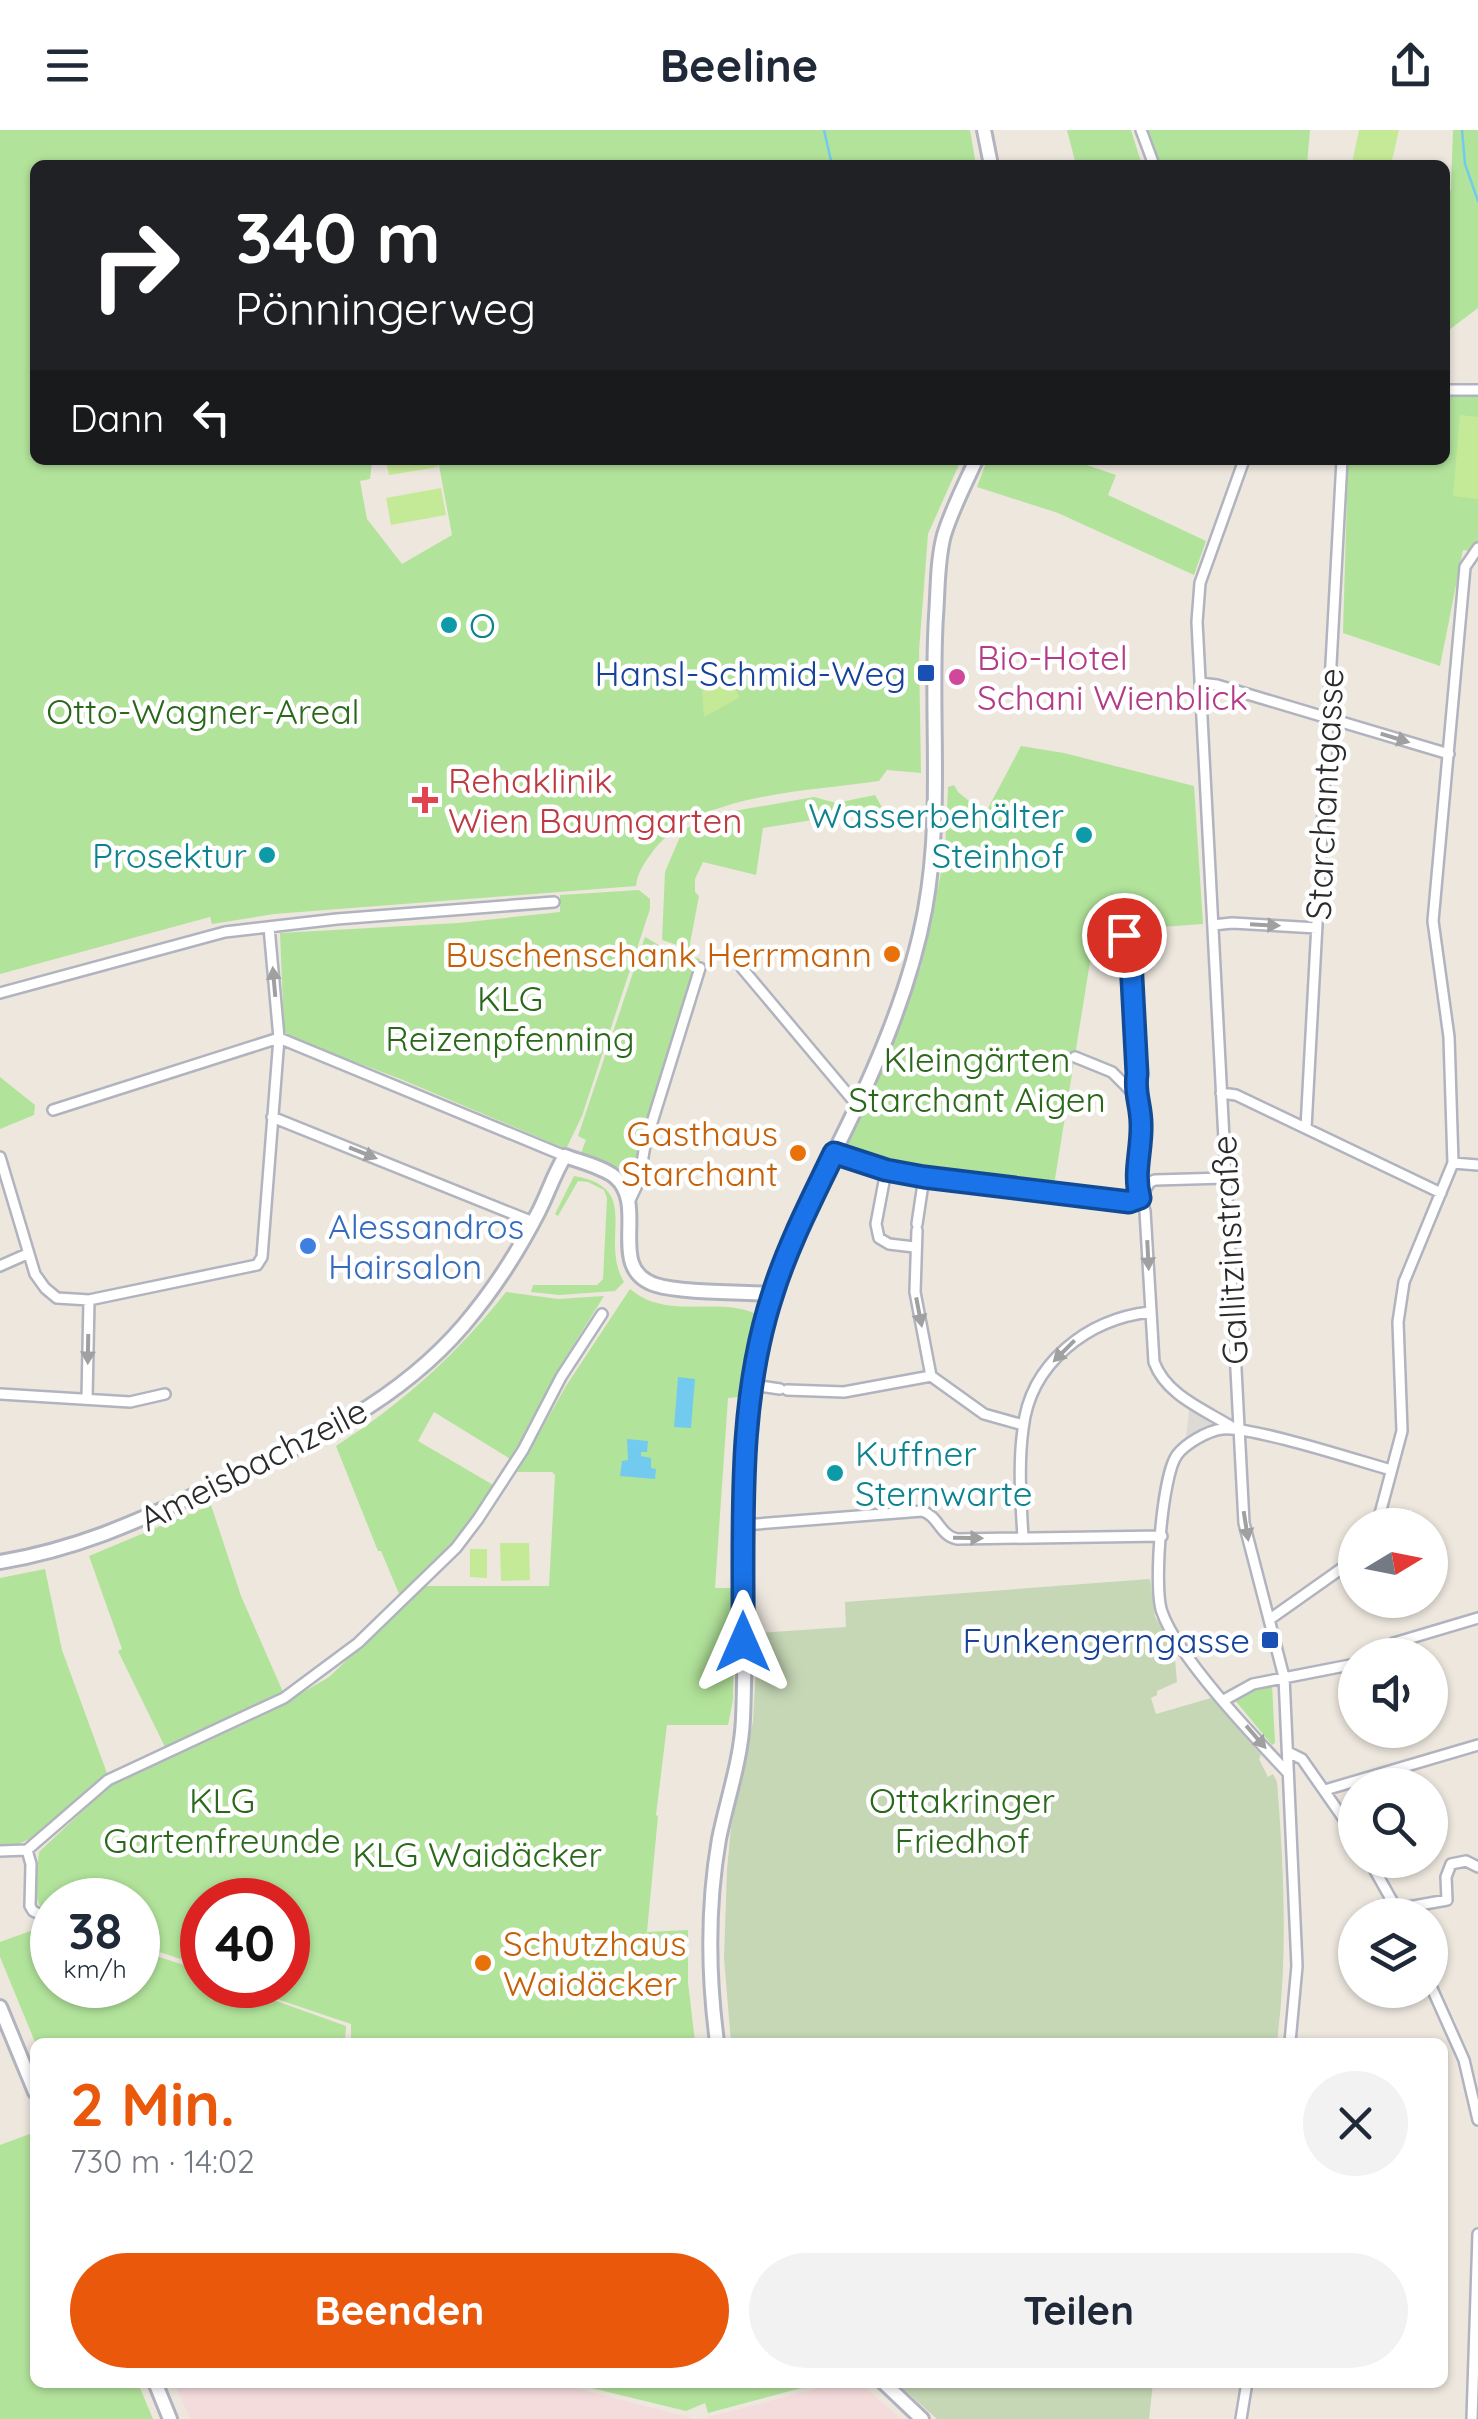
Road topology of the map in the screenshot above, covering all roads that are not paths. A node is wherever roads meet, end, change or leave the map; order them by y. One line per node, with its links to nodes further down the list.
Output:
1 (984, 130): 3 (street)
2 (1141, 130): 4 (street)
3 (990, 160)
4 (1152, 160)
5 (1450, 390): 6 (street)
6 (1478, 390)
7 (974, 465): 26 (street)
8 (1242, 465): 11 (street, Gallitzinstraße)
9 (1342, 465): 12 (street, Starchantgasse)
10 (1478, 548): 13 (street)
11 (1200, 683): 12 (street); 15 (street, Gallitzinstraße)
12 (1328, 717): 13 (street, one-way to 13); 17 (street, Starchantgasse)
13 (1449, 754): 33 (street)
14 (554, 902): 16 (street)
15 (1213, 926): 17 (street, one-way to 17); 24 (street, Gallitzinstraße)
16 (269, 927): 21 (street); 22 (street, one-way to 16)
17 (1317, 928): 29 (street, Starchantgasse)
18 (1105, 932): 25 (street)
19 (700, 968): 40 (street)
20 (742, 968): 26 (street)
21 (0, 993)
22 (279, 1038): 27 (street); 28 (street); 31 (street)
23 (1075, 1057): 25 (street)
24 (1221, 1093): 29 (street); 37 (street, Gallitzinstraße)
25 (1134, 1094): 39 (street)
26 (857, 1105): 30 (street)
27 (53, 1110)
28 (272, 1117): 41 (street, one-way to 41); 46 (street)
29 (1306, 1128): 38 (street)
30 (834, 1153): 35 (street); 45 (street)
31 (566, 1156): 40 (street); 41 (street, Ameisbachzeile)
32 (0, 1157): 43 (street)
33 (1452, 1163): 34 (street); 38 (street)
34 (1478, 1165)
35 (886, 1170): 36 (street); 42 (street)
36 (924, 1177): 39 (street); 42 (street)
37 (1225, 1178): 39 (street); 55 (street, Gallitzinstraße)
38 (1441, 1193): 56 (street)
39 (1140, 1198): 47 (street, one-way to 47)
40 (629, 1202): 45 (street)
41 (533, 1222): 61 (street, Ameisbachzeile)
42 (914, 1247): 49 (street, one-way to 49)
43 (27, 1254): 44 (street); 46 (street)
44 (0, 1266)
45 (772, 1294): 50 (street)
46 (89, 1300): 53 (street, one-way to 53)
47 (1150, 1312): 54 (street, one-way to 54); 55 (street)
48 (602, 1314): 74 (street)
49 (931, 1376): 50 (street); 54 (street)
50 (753, 1385): 58 (street)
51 (0, 1394): 53 (street)
52 (164, 1394): 53 (street)
53 (86, 1398)
54 (1023, 1425): 60 (street)
55 (1238, 1430): 56 (street); 59 (street); 64 (street, Gallitzinstraße, one-way to 64)
56 (1391, 1470): 57 (street)
57 (1381, 1508)
58 (744, 1525): 60 (street, one-way to 60); 83 (street)
59 (1162, 1536): 60 (street); 68 (street)
60 (1023, 1538)
61 (0, 1562)
62 (1338, 1571): 64 (street)
63 (1478, 1618): 65 (street)
64 (1270, 1620): 67 (street, Gallitzinstraße)
65 (1411, 1638)
66 (1338, 1667): 67 (street)
67 (1284, 1678): 68 (street); 70 (street, Gallitzinstraße)
68 (1224, 1700): 71 (street, one-way to 71)
69 (1478, 1745): 72 (street)
70 (1288, 1752): 71 (street, Gallitzinstraße); 72 (street)
71 (1288, 1773): 84 (street, Gallitzinstraße)
72 (1326, 1790): 73 (street)
73 (1338, 1809)
74 (27, 1850): 75 (street); 77 (street)
75 (0, 1851)
76 (1478, 1867): 78 (street)
77 (31, 1878)
78 (1446, 1898)
79 (1448, 1906): 80 (street)
80 (1450, 1913)
81 (0, 2007): 85 (street)
82 (1441, 2008): 86 (street)
83 (716, 2038)
84 (1290, 2038)
85 (30, 2080)
86 (1478, 2120)
87 (1478, 2234): 94 (street)
88 (157, 2388): 91 (street)
89 (889, 2388): 92 (street)
90 (1246, 2388): 93 (street)
91 (170, 2419)
92 (922, 2419)
93 (1241, 2419)
94 (1472, 2419)

